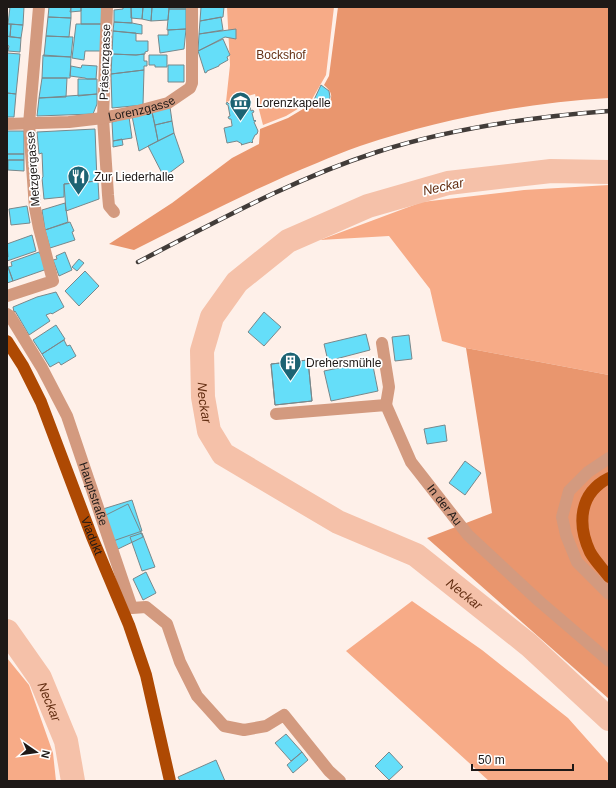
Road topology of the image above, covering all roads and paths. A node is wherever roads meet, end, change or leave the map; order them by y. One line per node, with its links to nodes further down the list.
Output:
1 (38, 7): 6 (street, Metzgergasse)
2 (107, 7): 4 (street, Präsenzgasse)
3 (192, 7): 4 (street, Lorenzgasse)
4 (103, 118): 6 (street, Lorenzgasse); 7 (street, Präsenzgasse)
5 (7, 124): 6 (street, Lorenzgasse)
6 (29, 124): 8 (street, Metzgergasse)
7 (114, 212)
8 (7, 296)
9 (7, 314): 20 (street, Hauptstraße)
10 (7, 341): 19 (main road, Viadukt)
11 (382, 343): 12 (street)
12 (386, 405): 13 (street); 18 (street, In der Au)
13 (276, 414)
14 (609, 458): 17 (street)
15 (609, 478): 16 (main road)
16 (609, 577)
17 (609, 594)
18 (609, 661)
19 (170, 781)
20 (340, 781)

